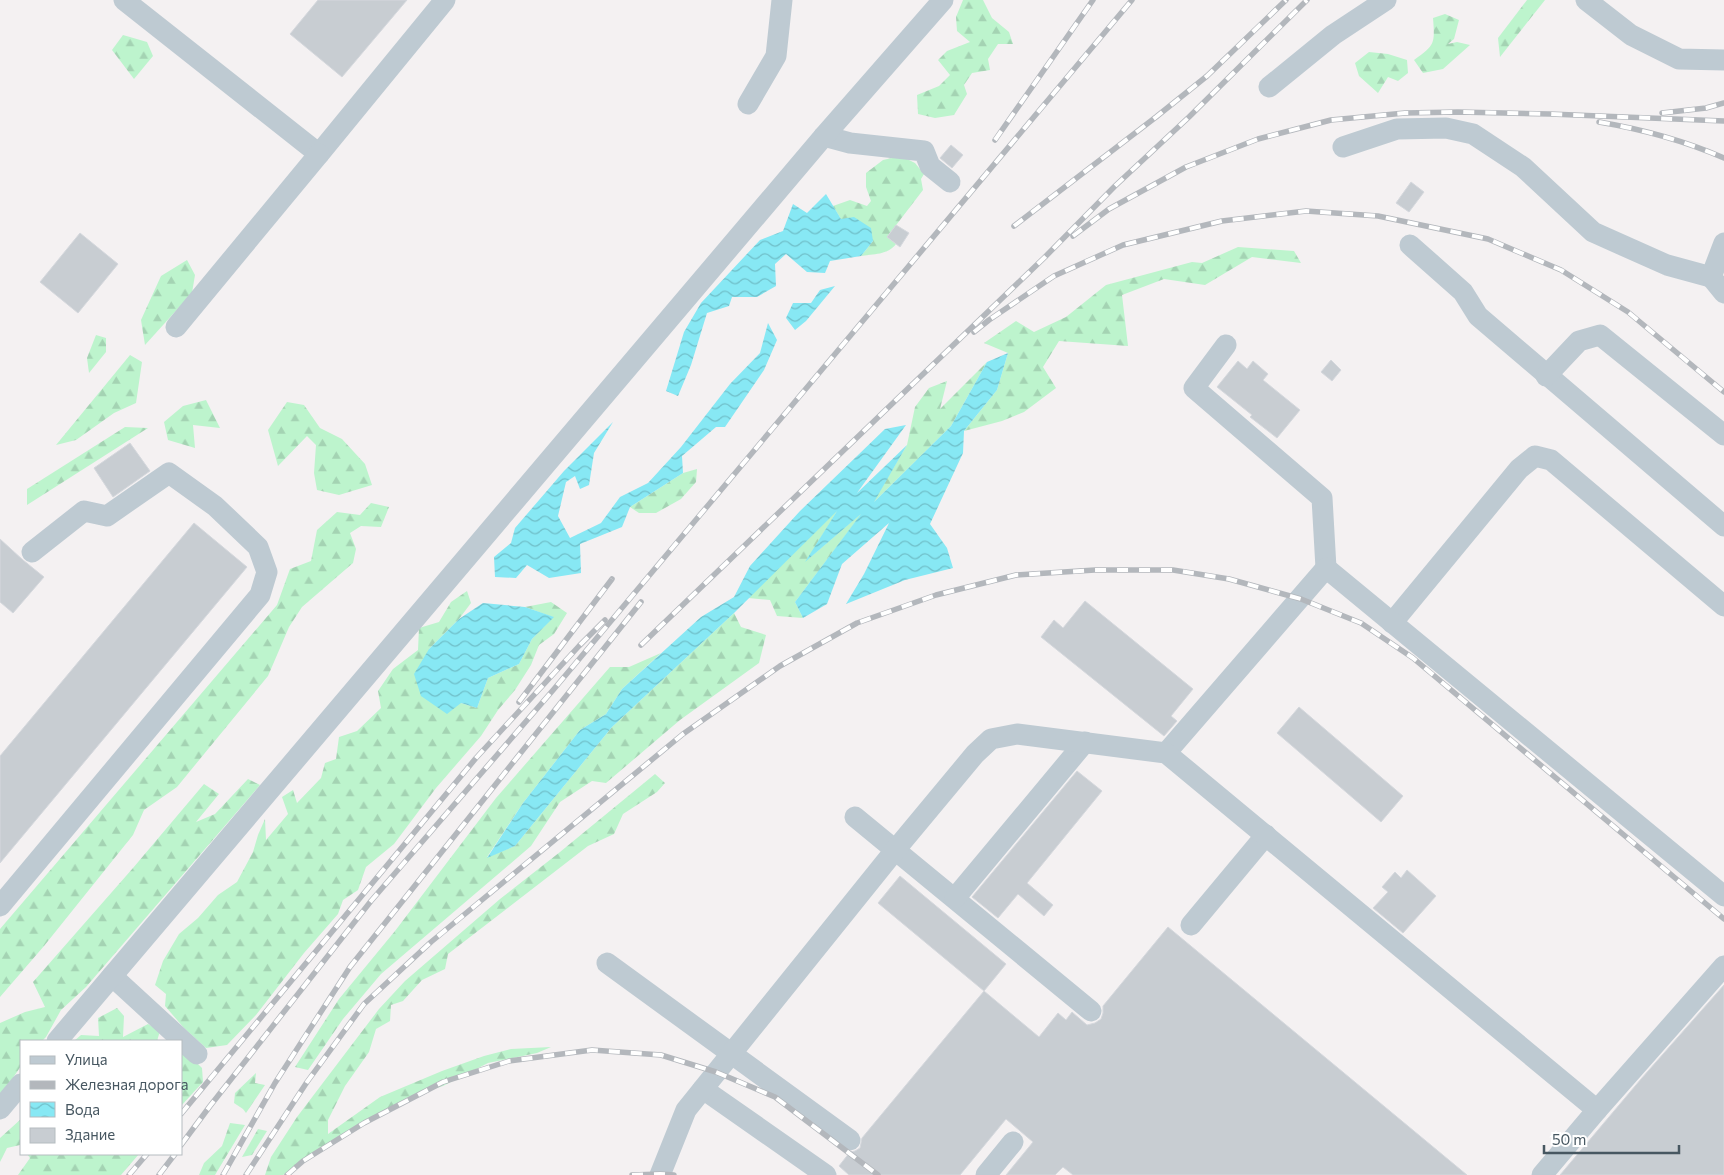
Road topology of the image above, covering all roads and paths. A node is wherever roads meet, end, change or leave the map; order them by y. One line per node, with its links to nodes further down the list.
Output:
1 (124, 0): 12 (lane)
2 (445, 0): 12 (lane)
3 (782, 0): 9 (lane)
4 (943, 0): 10 (lane)
5 (1386, 0): 8 (lane)
6 (1586, 0): 7 (lane)
7 (1724, 60)
8 (1269, 87)
9 (748, 104)
10 (824, 136): 13 (lane); 37 (lane)
11 (1343, 147): 16 (lane)
12 (319, 154): 17 (lane)
13 (950, 182)
14 (1724, 243): 16 (lane)
15 (1410, 245): 19 (lane)
16 (1717, 285)
17 (176, 327)
18 (1226, 345): 23 (lane)
19 (1546, 376): 20 (lane); 21 (lane)
20 (1724, 435)
21 (1724, 526)
22 (32, 552): 33 (lane)
23 (1326, 568): 25 (lane); 27 (lane)
24 (1724, 606): 25 (lane)
25 (1392, 623): 31 (lane)
26 (1085, 742): 27 (lane); 30 (lane); 32 (lane)
27 (1166, 752): 29 (lane)
28 (855, 817): 30 (lane)
29 (1266, 835): 34 (lane); 47 (lane)
30 (896, 849): 32 (lane); 43 (lane)
31 (1724, 896)
32 (955, 898): 38 (lane)
33 (0, 906)
34 (1191, 925)
35 (607, 963): 43 (lane)
36 (1724, 966): 47 (lane)
37 (112, 976): 39 (lane); 40 (lane)
38 (1091, 1011)
39 (58, 1040)
40 (182, 1040)
41 (182, 1040): 42 (lane)
42 (197, 1054)
43 (730, 1054): 45 (lane); 48 (lane)
44 (20, 1085): 46 (lane)
45 (702, 1089): 50 (lane); 51 (lane)
46 (0, 1109)
47 (1596, 1110): 53 (lane)
48 (850, 1140)
49 (1013, 1142): 52 (lane)
50 (660, 1175)
51 (826, 1175)
52 (986, 1175)
53 (1542, 1175)

